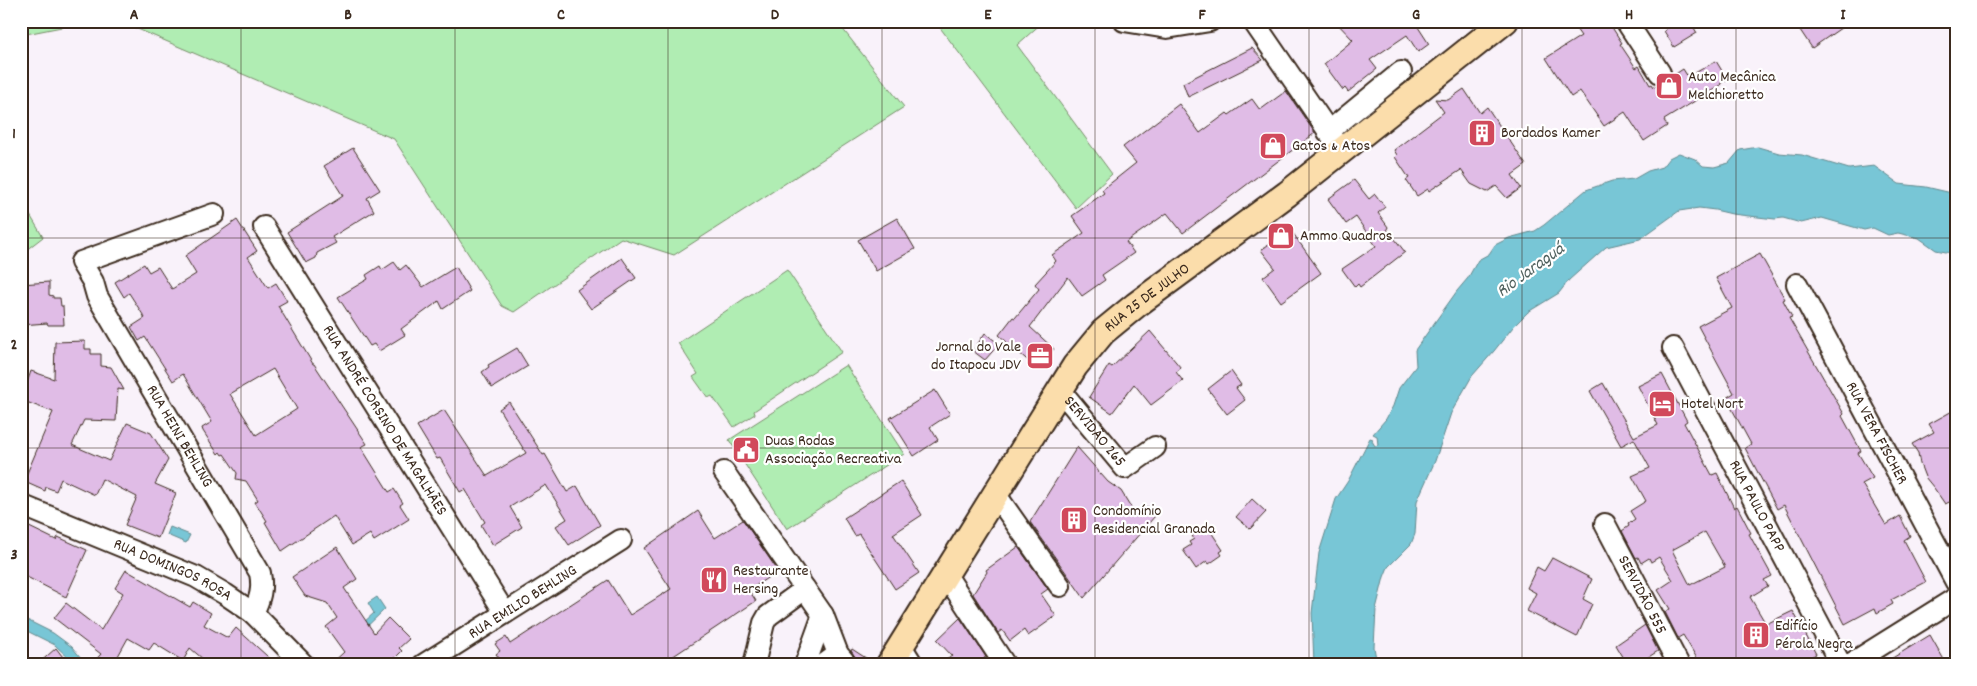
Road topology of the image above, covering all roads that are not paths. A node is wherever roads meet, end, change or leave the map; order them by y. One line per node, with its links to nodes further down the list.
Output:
1 (1124, 21): 2 (street)
2 (1210, 21)
3 (1254, 21): 8 (street)
4 (1505, 21): 8 (main road, RUA 25 DE JULHO)
5 (1626, 21): 7 (street)
6 (1401, 72): 8 (street)
7 (1660, 73)
8 (1335, 142): 13 (main road, RUA 25 DE JULHO)
9 (214, 214): 26 (street, RUA HEINI BEHLING)
10 (264, 227): 25 (street, RUA ANDRÉ CORSINO DE MAGALHÃES)
11 (1797, 284): 21 (street, RUA VERA FISCHER)
12 (1673, 348): 36 (street, RUA PAULO PAPP)
13 (1060, 390): 14 (street, SERVIDÃO 265); 16 (main road, RUA 25 DE JULHO)
14 (1155, 447)
15 (724, 472): 23 (street)
16 (996, 495): 20 (main road, RUA 25 DE JULHO); 22 (street)
17 (21, 505): 26 (street, RUA DOMINGOS ROSA)
18 (1605, 524): 35 (street, SERVIDÃO 555)
19 (621, 540): 25 (street, RUA EMILIO BEHLING)
20 (946, 575): 28 (main road, RUA 25 DE JULHO); 34 (street)
21 (1956, 582)
22 (1060, 586)
23 (805, 588): 27 (street); 32 (street)
24 (1956, 598): 37 (street)
25 (505, 613): 31 (street, RUA EMILIO BEHLING)
26 (253, 614): 30 (street, RUA DOMINGOS ROSA)
27 (823, 615): 29 (street); 33 (street)
28 (901, 659)
29 (835, 660)
30 (304, 665)
31 (423, 665)
32 (754, 665)
33 (805, 665)
34 (1005, 665)
35 (1679, 665)
36 (1840, 665)
37 (1849, 665)

